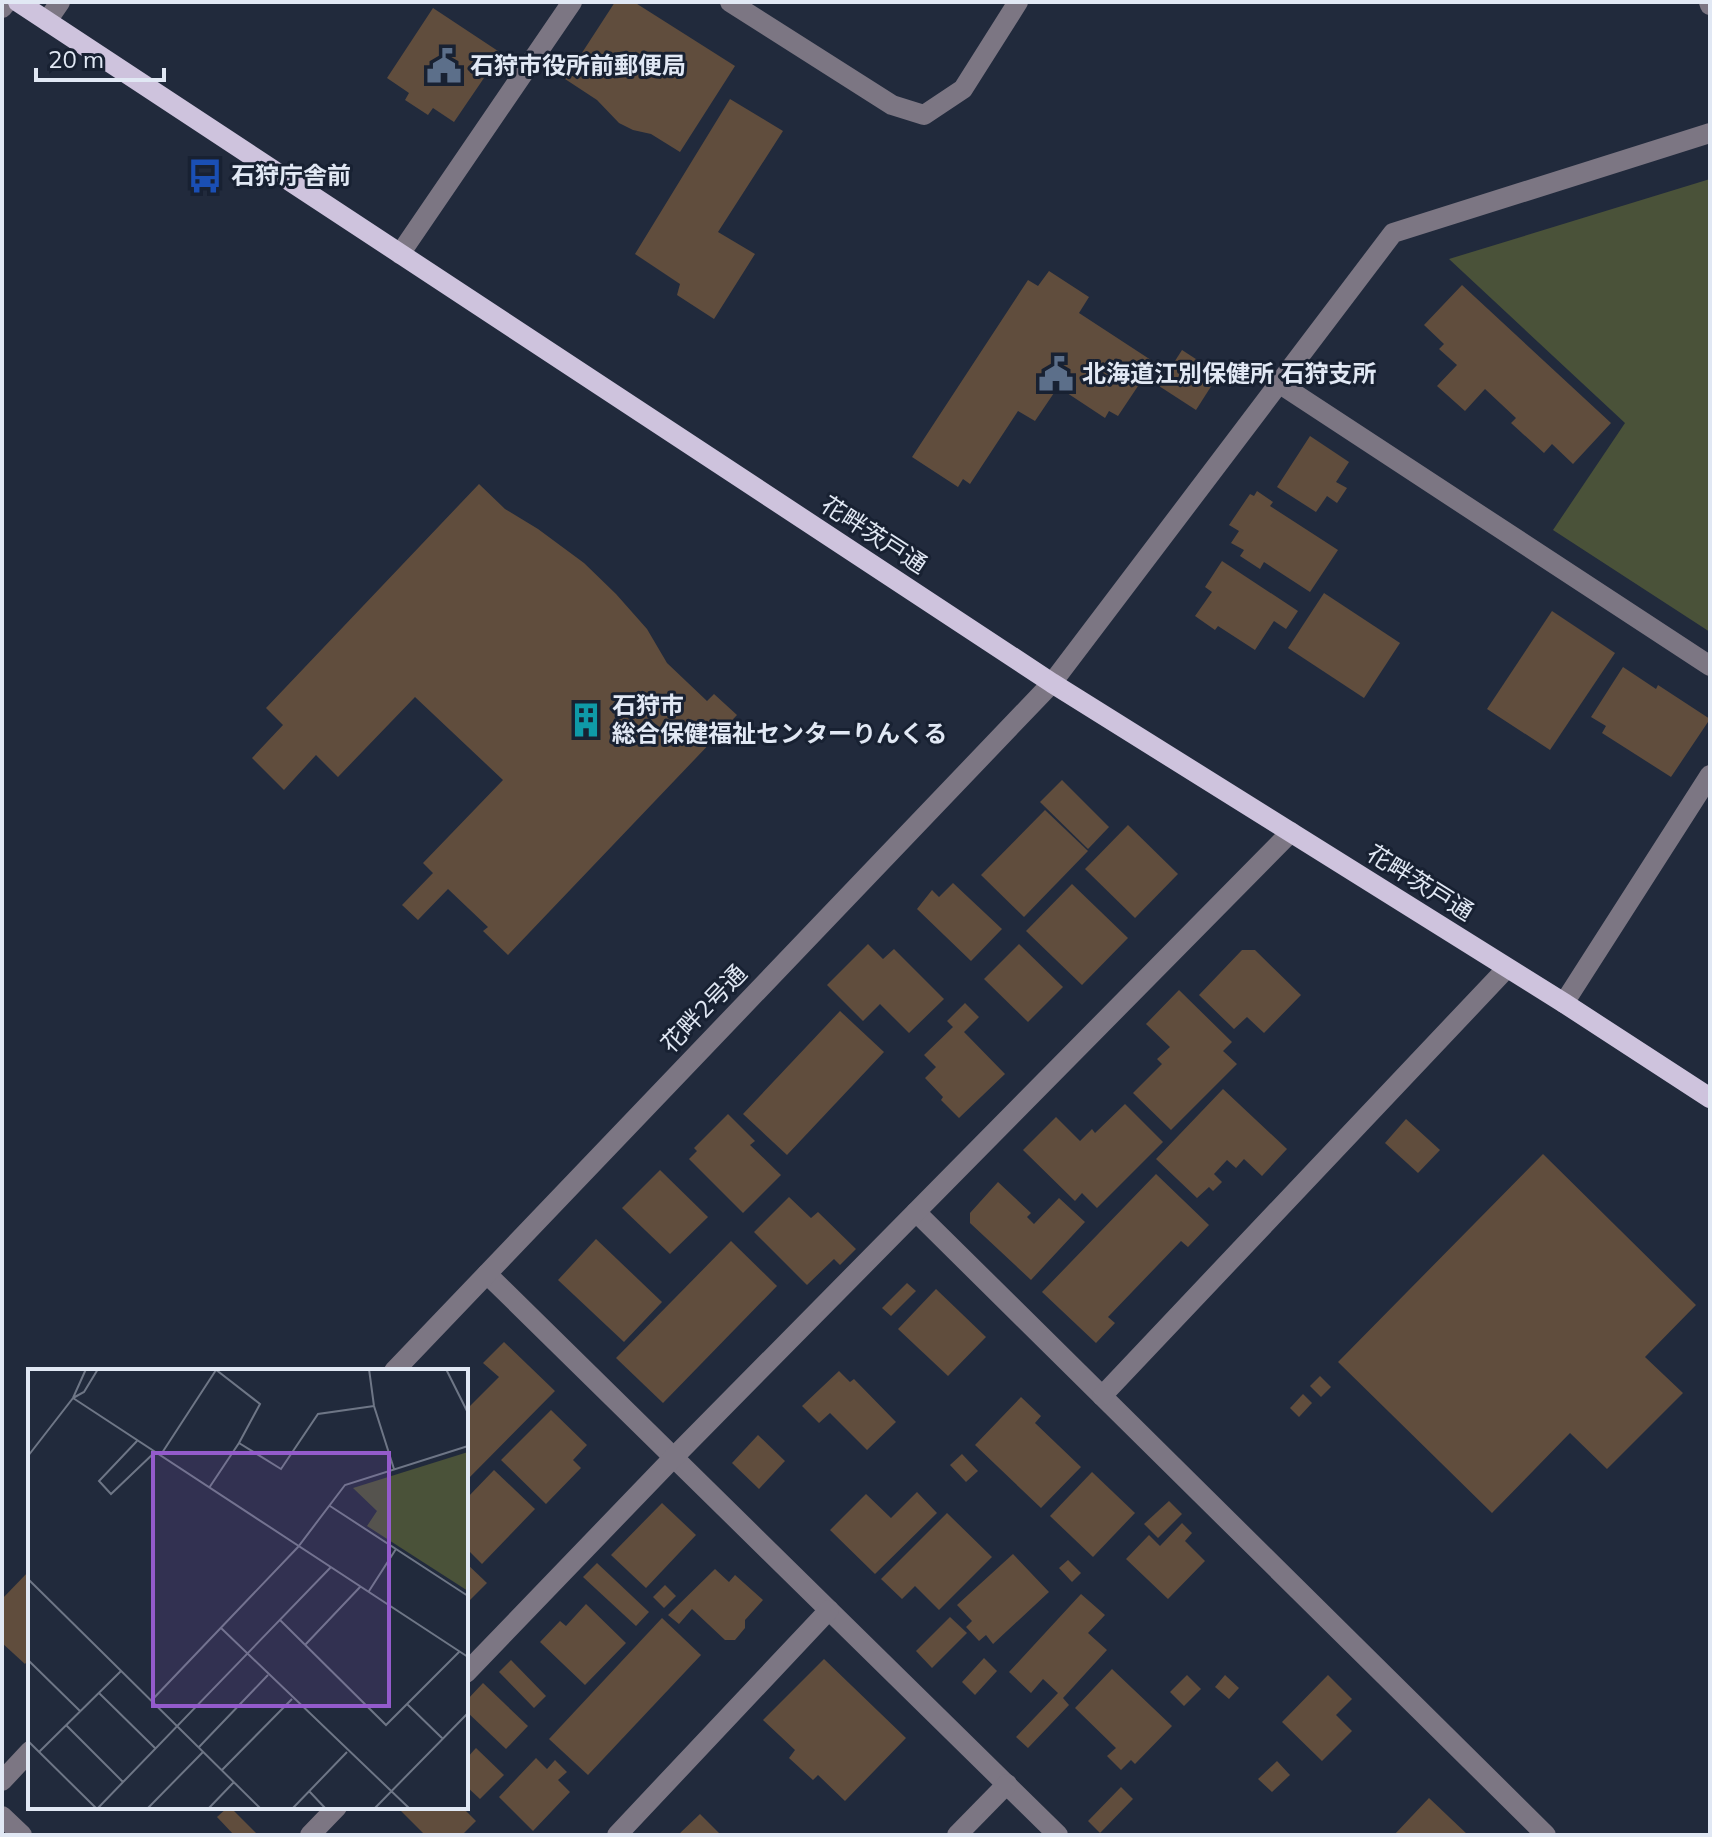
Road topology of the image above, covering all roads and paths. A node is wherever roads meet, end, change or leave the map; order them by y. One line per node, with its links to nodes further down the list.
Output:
1 (7, 2): 7 (street)
2 (18, 2): 8 (main road, 花畔茨戸通)
3 (60, 2): 8 (street)
4 (572, 2): 10 (street)
5 (730, 2): 6 (street)
6 (1018, 2)
7 (2, 8)
8 (47, 21): 10 (main road, 花畔茨戸通)
9 (1710, 133): 11 (street, 花畔2号通)
10 (400, 254): 13 (main road, 花畔茨戸通)
11 (1280, 384): 12 (street); 13 (street, 花畔2号通)
12 (1710, 666)
13 (1052, 683): 15 (main road, 花畔茨戸通); 20 (street, 花畔2号通)
14 (1710, 775): 17 (street)
15 (1291, 832): 16 (main road, 花畔茨戸通); 19 (street)
16 (1507, 968): 17 (main road, 花畔茨戸通); 22 (street)
17 (1564, 1003): 18 (main road, 花畔茨戸通)
18 (1710, 1098)
19 (916, 1212): 22 (street); 23 (street)
20 (487, 1274): 21 (street, 花畔2号通); 23 (street)
21 (396, 1369)
22 (1102, 1396): 36 (street)
23 (674, 1457): 24 (street); 25 (street)
24 (829, 1610): 28 (street); 33 (street)
25 (468, 1671)
26 (28, 1753): 27 (street)
27 (2, 1781)
28 (1007, 1784): 34 (street); 35 (street)
29 (335, 1809): 32 (street)
30 (2, 1816): 31 (street)
31 (22, 1835)
32 (310, 1835)
33 (617, 1835)
34 (957, 1835)
35 (1058, 1835)
36 (1546, 1835)

